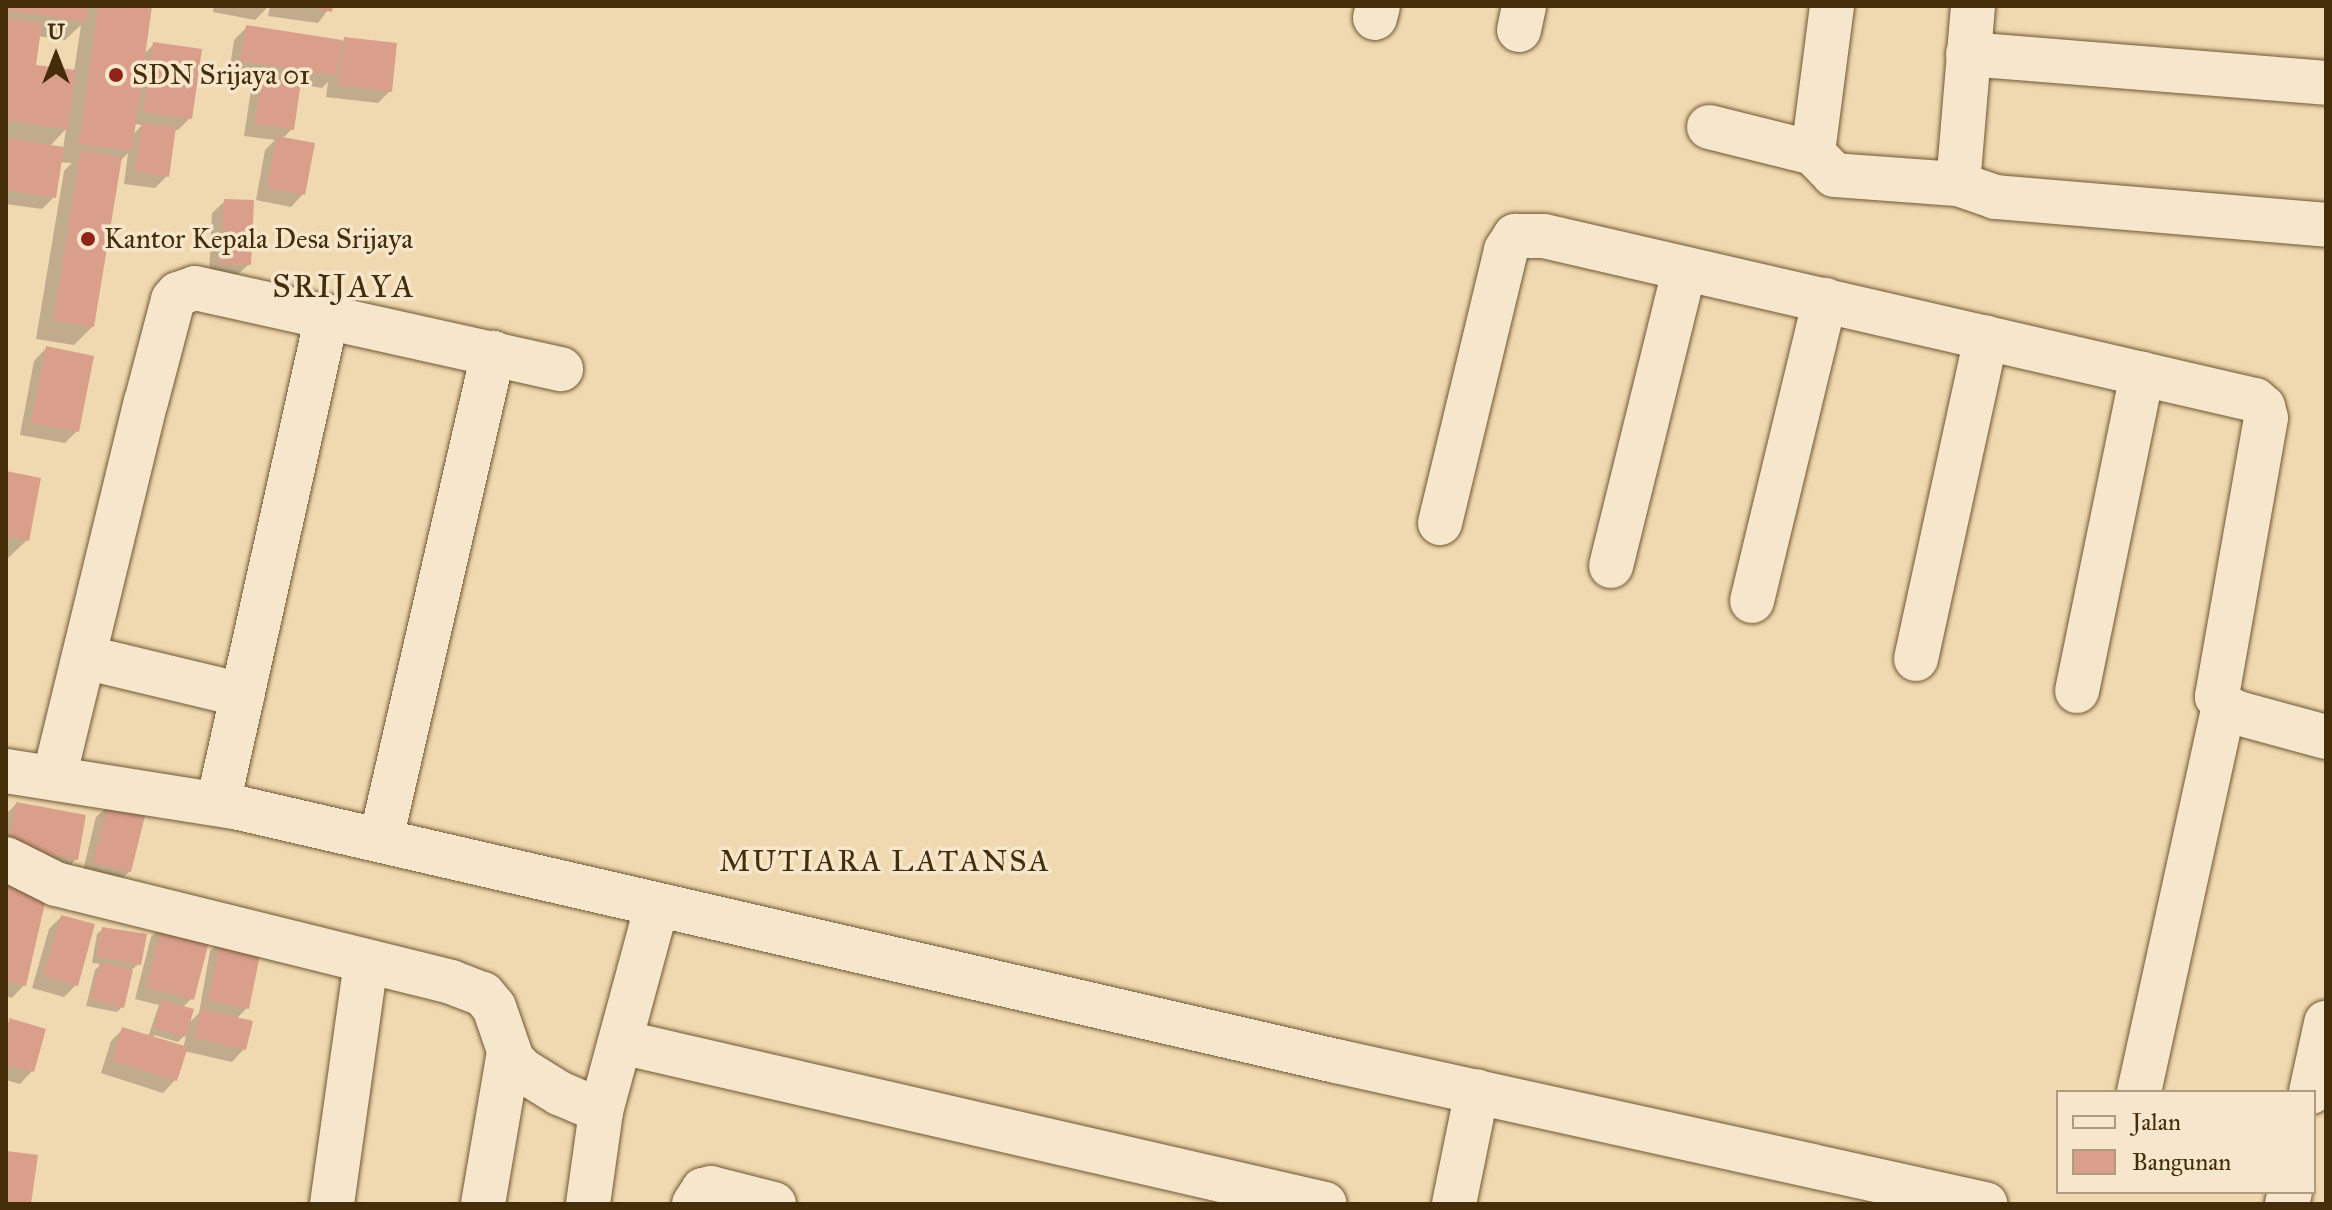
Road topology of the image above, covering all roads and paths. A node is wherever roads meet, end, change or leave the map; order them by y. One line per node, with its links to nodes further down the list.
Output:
1 (1832, 6): 6 (street)
2 (1973, 6): 3 (street)
3 (1968, 54): 4 (street); 7 (street)
4 (2326, 83)
5 (1709, 127): 6 (street)
6 (1813, 153): 7 (street)
7 (1958, 184): 8 (street)
8 (2326, 225)
9 (1684, 270): 10 (street); 16 (street); 17 (street)
10 (1825, 300): 12 (street); 18 (street)
11 (327, 316): 13 (street); 19 (street); 22 (street)
12 (1986, 338): 15 (street); 20 (street)
13 (493, 353): 14 (street); 28 (street)
14 (561, 369)
15 (2142, 374): 21 (street); 23 (street)
16 (1440, 523)
17 (1611, 566)
18 (1752, 601)
19 (84, 657): 22 (street); 26 (street)
20 (1916, 659)
21 (2077, 691)
22 (242, 695): 27 (street)
23 (2224, 706): 24 (street); 35 (street)
24 (2326, 737)
25 (6, 771): 26 (street)
26 (54, 778): 27 (street)
27 (218, 804): 28 (street)
28 (381, 839): 30 (street)
29 (6, 859): 31 (street)
30 (657, 905): 33 (street); 37 (street)
31 (366, 961): 34 (street); 39 (street)
32 (2326, 1023): 36 (street)
33 (621, 1042): 38 (street); 44 (street)
34 (509, 1052): 38 (street); 40 (street)
35 (2139, 1090)
36 (2311, 1090)
37 (1477, 1091): 45 (street); 46 (street)
38 (601, 1111): 41 (street)
39 (332, 1204)
40 (483, 1204)
41 (588, 1204)
42 (694, 1204): 43 (street)
43 (774, 1204)
44 (1325, 1204)
45 (1454, 1204)
46 (1985, 1204)

